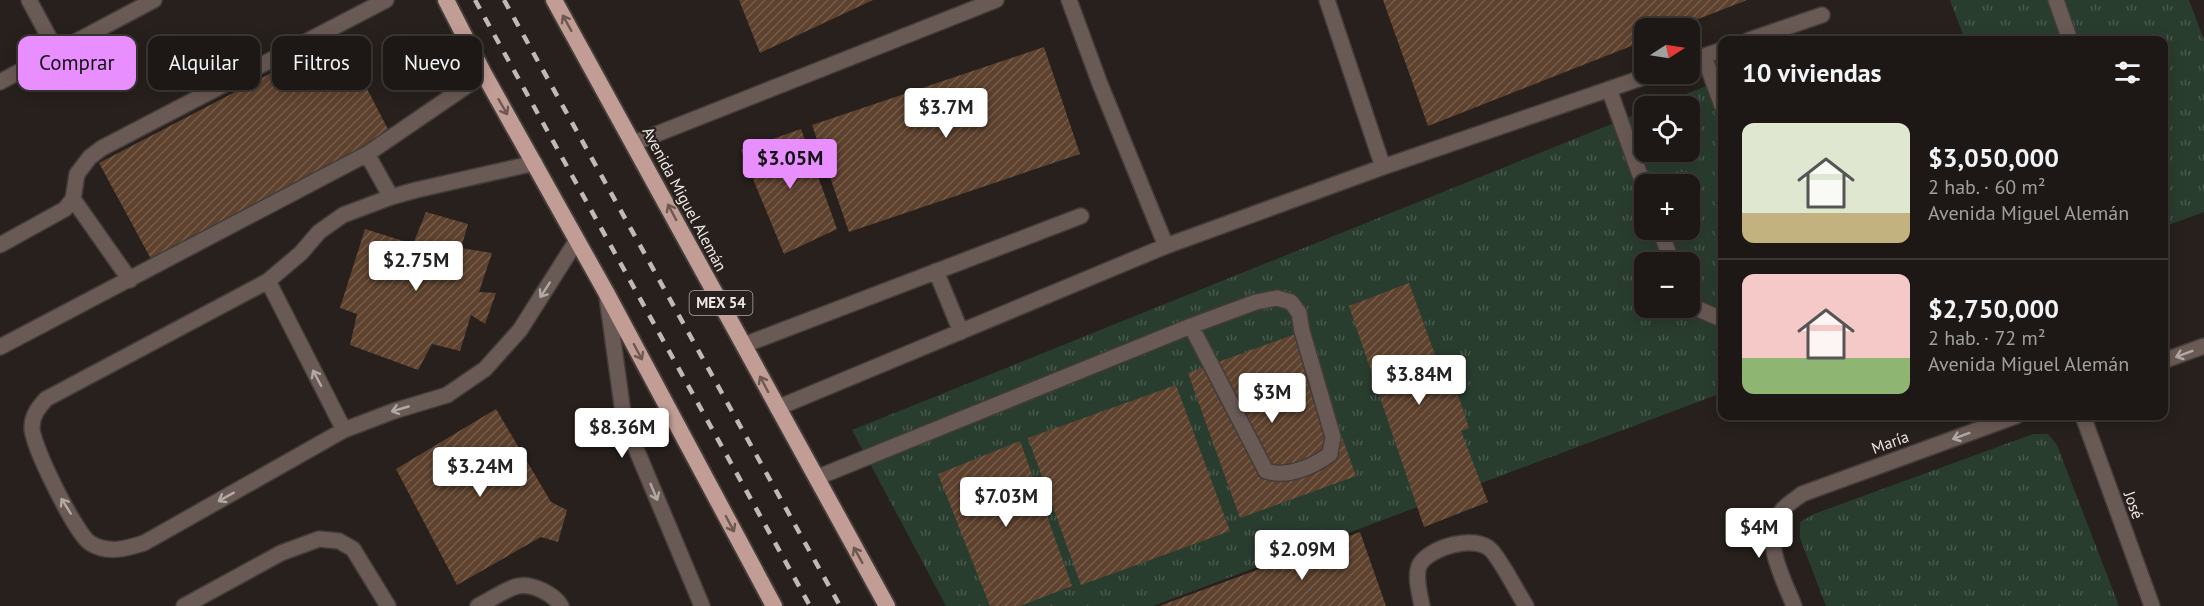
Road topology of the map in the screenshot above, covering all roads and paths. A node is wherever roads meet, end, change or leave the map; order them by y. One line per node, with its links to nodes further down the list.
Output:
1 (29, 0): 12 (street)
2 (154, 0): 13 (street)
3 (386, 0): 31 (street)
4 (446, 0): 20 (highway)
5 (554, 0): 25 (highway, Avenida Miguel Alemán / MEX 54, one-way to 5)
6 (996, 0): 10 (street)
7 (1069, 0): 35 (street)
8 (1327, 0): 28 (street)
9 (2056, 0): 15 (street)
10 (957, 7): 25 (street)
11 (1822, 15): 14 (street)
12 (48, 36)
13 (87, 36)
14 (1761, 36)
15 (2069, 36)
16 (1718, 51): 17 (street)
17 (1700, 57)
18 (1700, 65): 24 (street)
19 (18, 73): 22 (street)
20 (484, 74): 26 (street); 27 (highway, one-way to 27)
21 (1634, 80): 23 (street)
22 (0, 82)
23 (1609, 88): 28 (street); 29 (street)
24 (1718, 99)
25 (634, 143): 44 (highway, Avenida Miguel Alemán / MEX 54, one-way to 25)
26 (368, 154): 30 (street); 37 (street)
27 (535, 164): 30 (street); 33 (highway)
28 (1383, 166): 35 (street)
29 (1640, 174)
30 (391, 197): 38 (street)
31 (73, 199): 34 (street); 37 (street)
32 (1081, 216): 36 (street)
33 (577, 240): 39 (highway); 51 (street, one-way to 51)
34 (0, 245)
35 (1166, 246): 43 (street)
36 (936, 271): 43 (street); 44 (street)
37 (130, 280): 46 (street)
38 (268, 281): 51 (street, one-way to 38); 51 (street, one-way to 38)
39 (607, 294): 57 (street, one-way to 57); 58 (highway, one-way to 58)
40 (1700, 310): 41 (street)
41 (1718, 318)
42 (1191, 326): 42 (street); 52 (street)
43 (961, 332): 48 (street)
44 (744, 345): 48 (highway, Avenida Miguel Alemán / MEX 54, one-way to 44)
45 (2204, 346): 47 (street, one-way to 47)
46 (0, 347)
47 (2168, 360)
48 (777, 408): 52 (highway, Avenida Miguel Alemán / MEX 54)
49 (2005, 420): 62 (street, María, one-way to 62)
50 (2084, 420): 63 (street, José)
51 (344, 430)
52 (816, 478): 59 (highway, Avenida Miguel Alemán / MEX 54, one-way to 52)
53 (485, 605): 56 (street)
54 (184, 606): 55 (street)
55 (388, 606)
56 (561, 606)
57 (702, 606)
58 (774, 606)
59 (886, 606)
60 (1422, 606): 61 (street)
61 (1526, 606)
62 (1794, 606)
63 (2152, 606)

